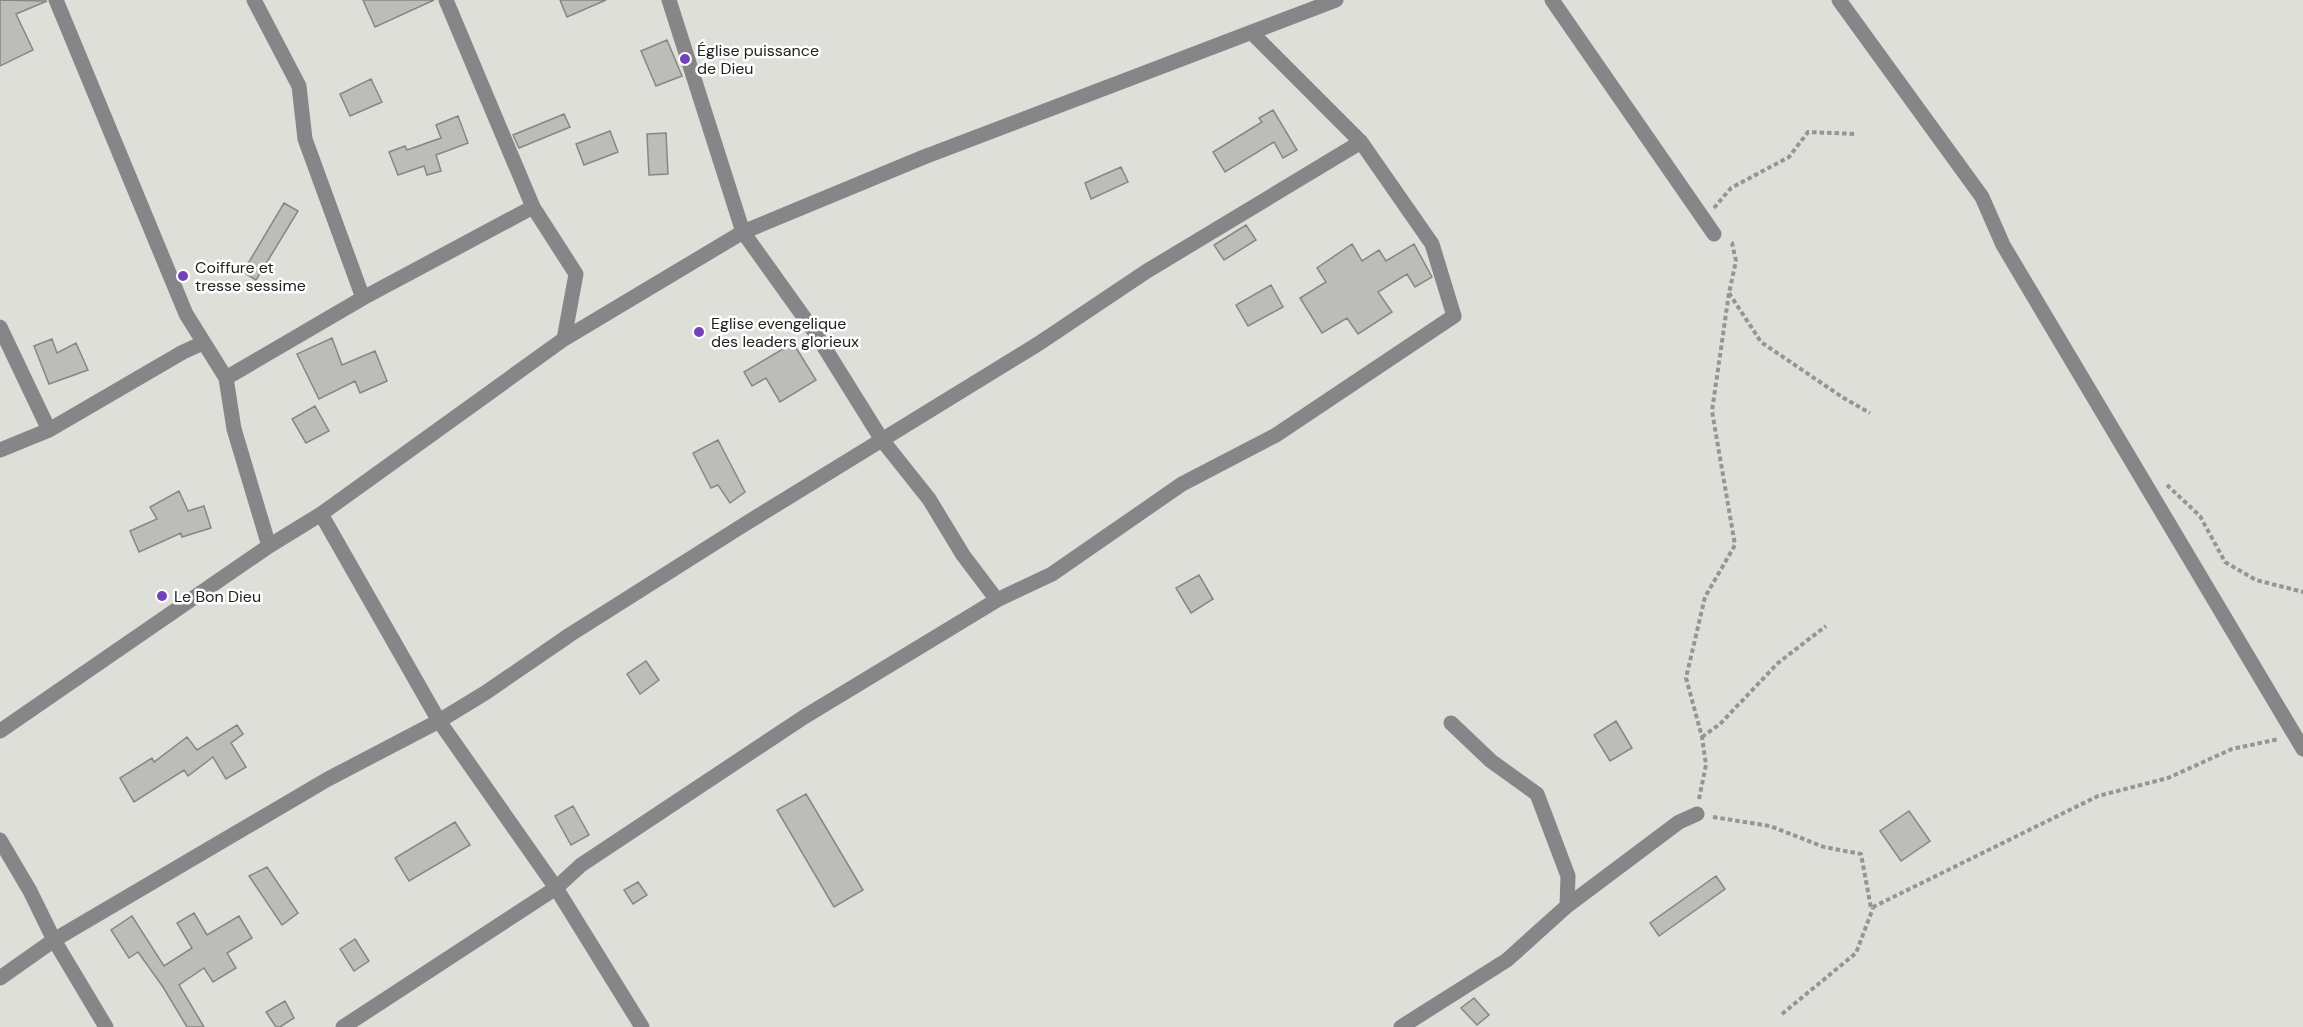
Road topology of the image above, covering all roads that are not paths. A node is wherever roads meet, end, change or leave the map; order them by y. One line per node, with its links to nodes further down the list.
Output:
1 (56, 0): 16 (street)
2 (254, 0): 13 (street)
3 (446, 0): 10 (street)
4 (669, 0): 11 (street)
5 (1336, 0): 8 (street)
6 (1552, 0): 12 (street)
7 (1839, 0): 27 (street)
8 (1252, 33): 9 (street); 11 (street)
9 (1361, 142): 19 (street); 23 (street)
10 (533, 207): 13 (street); 15 (street)
11 (743, 232): 15 (street); 19 (street)
12 (1714, 234)
13 (363, 298): 17 (street)
14 (0, 327): 18 (street)
15 (564, 339): 21 (street)
16 (202, 343): 17 (street); 18 (street)
17 (226, 378): 22 (street)
18 (50, 430): 20 (street)
19 (882, 440): 23 (street); 24 (street)
20 (0, 450)
21 (321, 514): 22 (street); 24 (street)
22 (269, 546): 26 (street)
23 (997, 600): 30 (street)
24 (439, 721): 30 (street); 32 (street)
25 (1451, 723): 31 (street)
26 (0, 731)
27 (2299, 743)
28 (1697, 814): 31 (street)
29 (0, 840): 32 (street)
30 (556, 888): 35 (street); 36 (street)
31 (1568, 906): 37 (street)
32 (54, 939): 33 (street); 34 (street)
33 (0, 978)
34 (106, 1027)
35 (343, 1027)
36 (642, 1027)
37 (1401, 1027)

